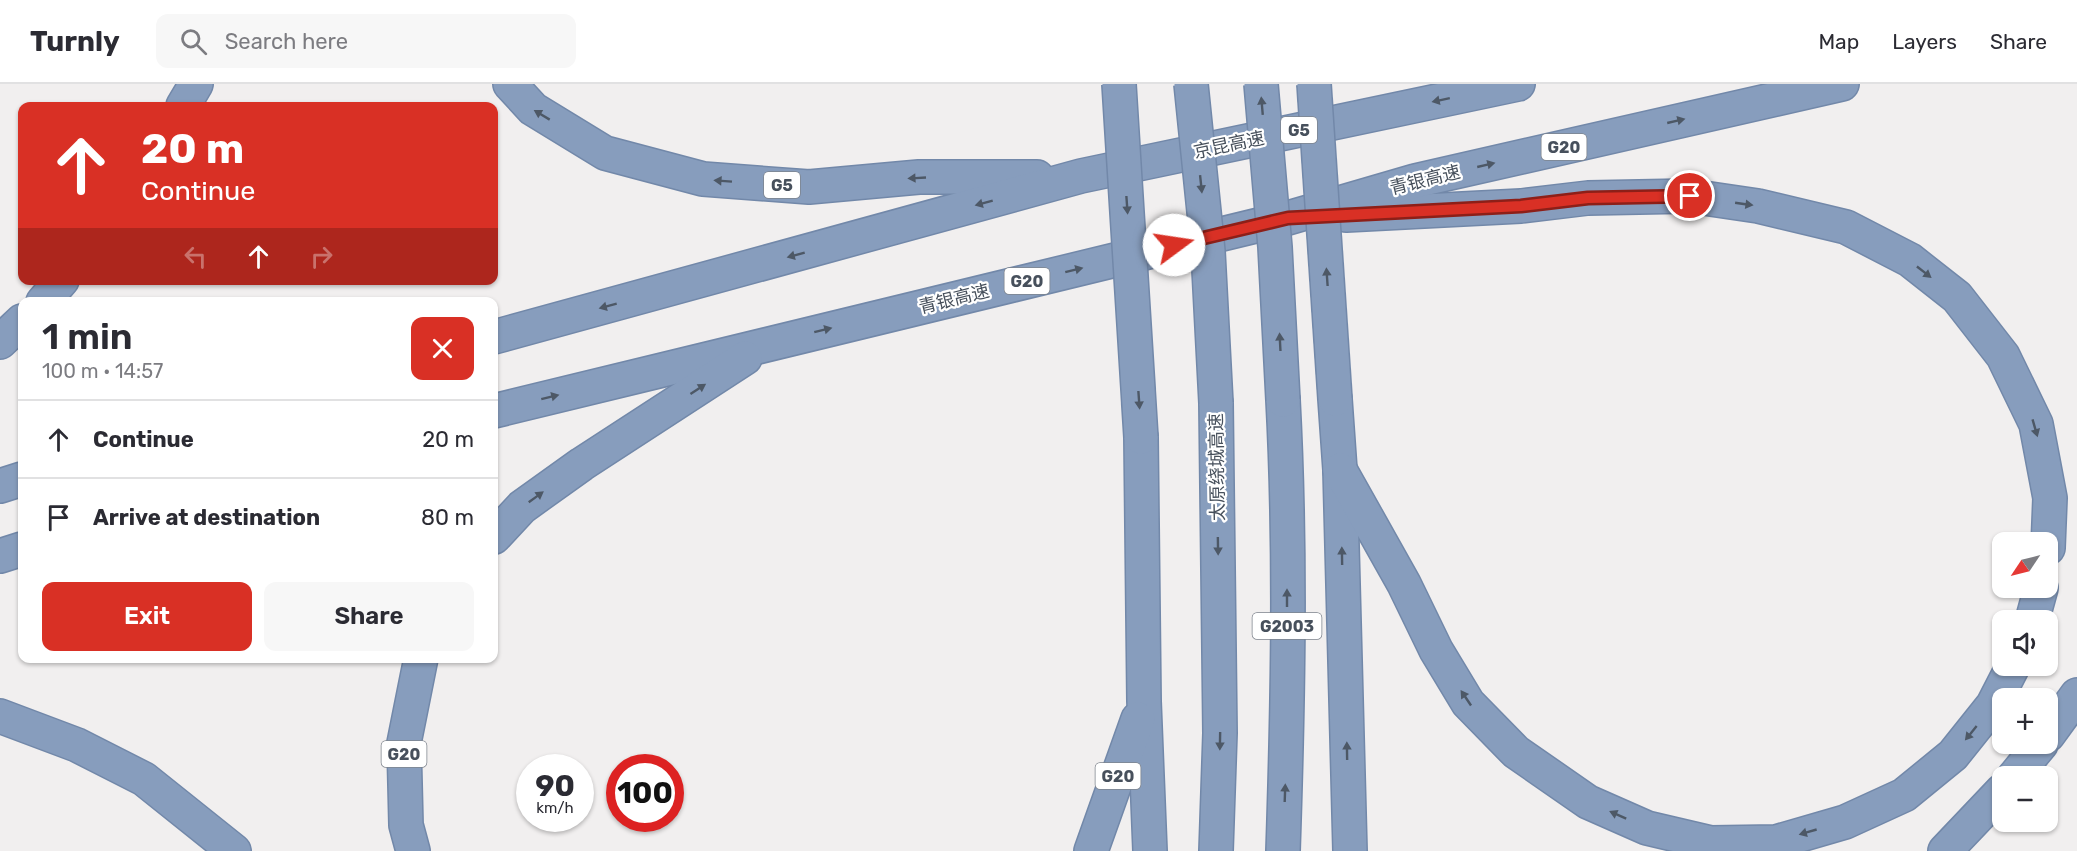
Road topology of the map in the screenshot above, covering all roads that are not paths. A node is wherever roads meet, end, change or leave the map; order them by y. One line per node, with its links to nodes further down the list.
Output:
1 (196, 84): 9 (highway)
2 (510, 84): 10 (highway, G5, one-way to 2)
3 (1119, 84): 29 (highway, one-way to 29, bridge)
4 (1191, 84): 39 (highway, 太原绕城高速, one-way to 39, bridge)
5 (1260, 84): 40 (highway, G2003, one-way to 5, bridge)
6 (1314, 84): 19 (highway, one-way to 6, bridge)
7 (1518, 84): 10 (highway, 京昆高速 / G5, one-way to 10)
8 (1842, 84): 11 (highway, 青银高速 / G20, one-way to 8)
9 (185, 102)
10 (1081, 176): 15 (highway, one-way to 15)
11 (1288, 218): 17 (highway, 青银高速 / G20, one-way to 11); 22 (highway, one-way to 22)
12 (58, 285): 13 (highway)
13 (47, 297)
14 (18, 325): 16 (highway)
15 (498, 336)
16 (0, 342)
17 (766, 344): 18 (highway, 青银高速, one-way to 17); 23 (highway, G20, one-way to 17)
18 (498, 410)
19 (1340, 470): 27 (highway, one-way to 19); 41 (highway, one-way to 19)
20 (18, 480): 21 (highway)
21 (0, 486)
22 (2049, 532)
23 (498, 533)
24 (18, 550): 25 (highway)
25 (0, 556)
26 (420, 663): 36 (highway, G20)
27 (2008, 676)
28 (2077, 694): 31 (highway)
29 (1144, 701): 37 (highway, G20); 38 (highway)
30 (0, 716): 35 (highway)
31 (2058, 721)
32 (2033, 754): 33 (highway)
33 (2023, 766)
34 (1992, 801): 42 (highway)
35 (234, 851)
36 (413, 851)
37 (1090, 851)
38 (1150, 851)
39 (1216, 851)
40 (1283, 851)
41 (1350, 851)
42 (1945, 851)

